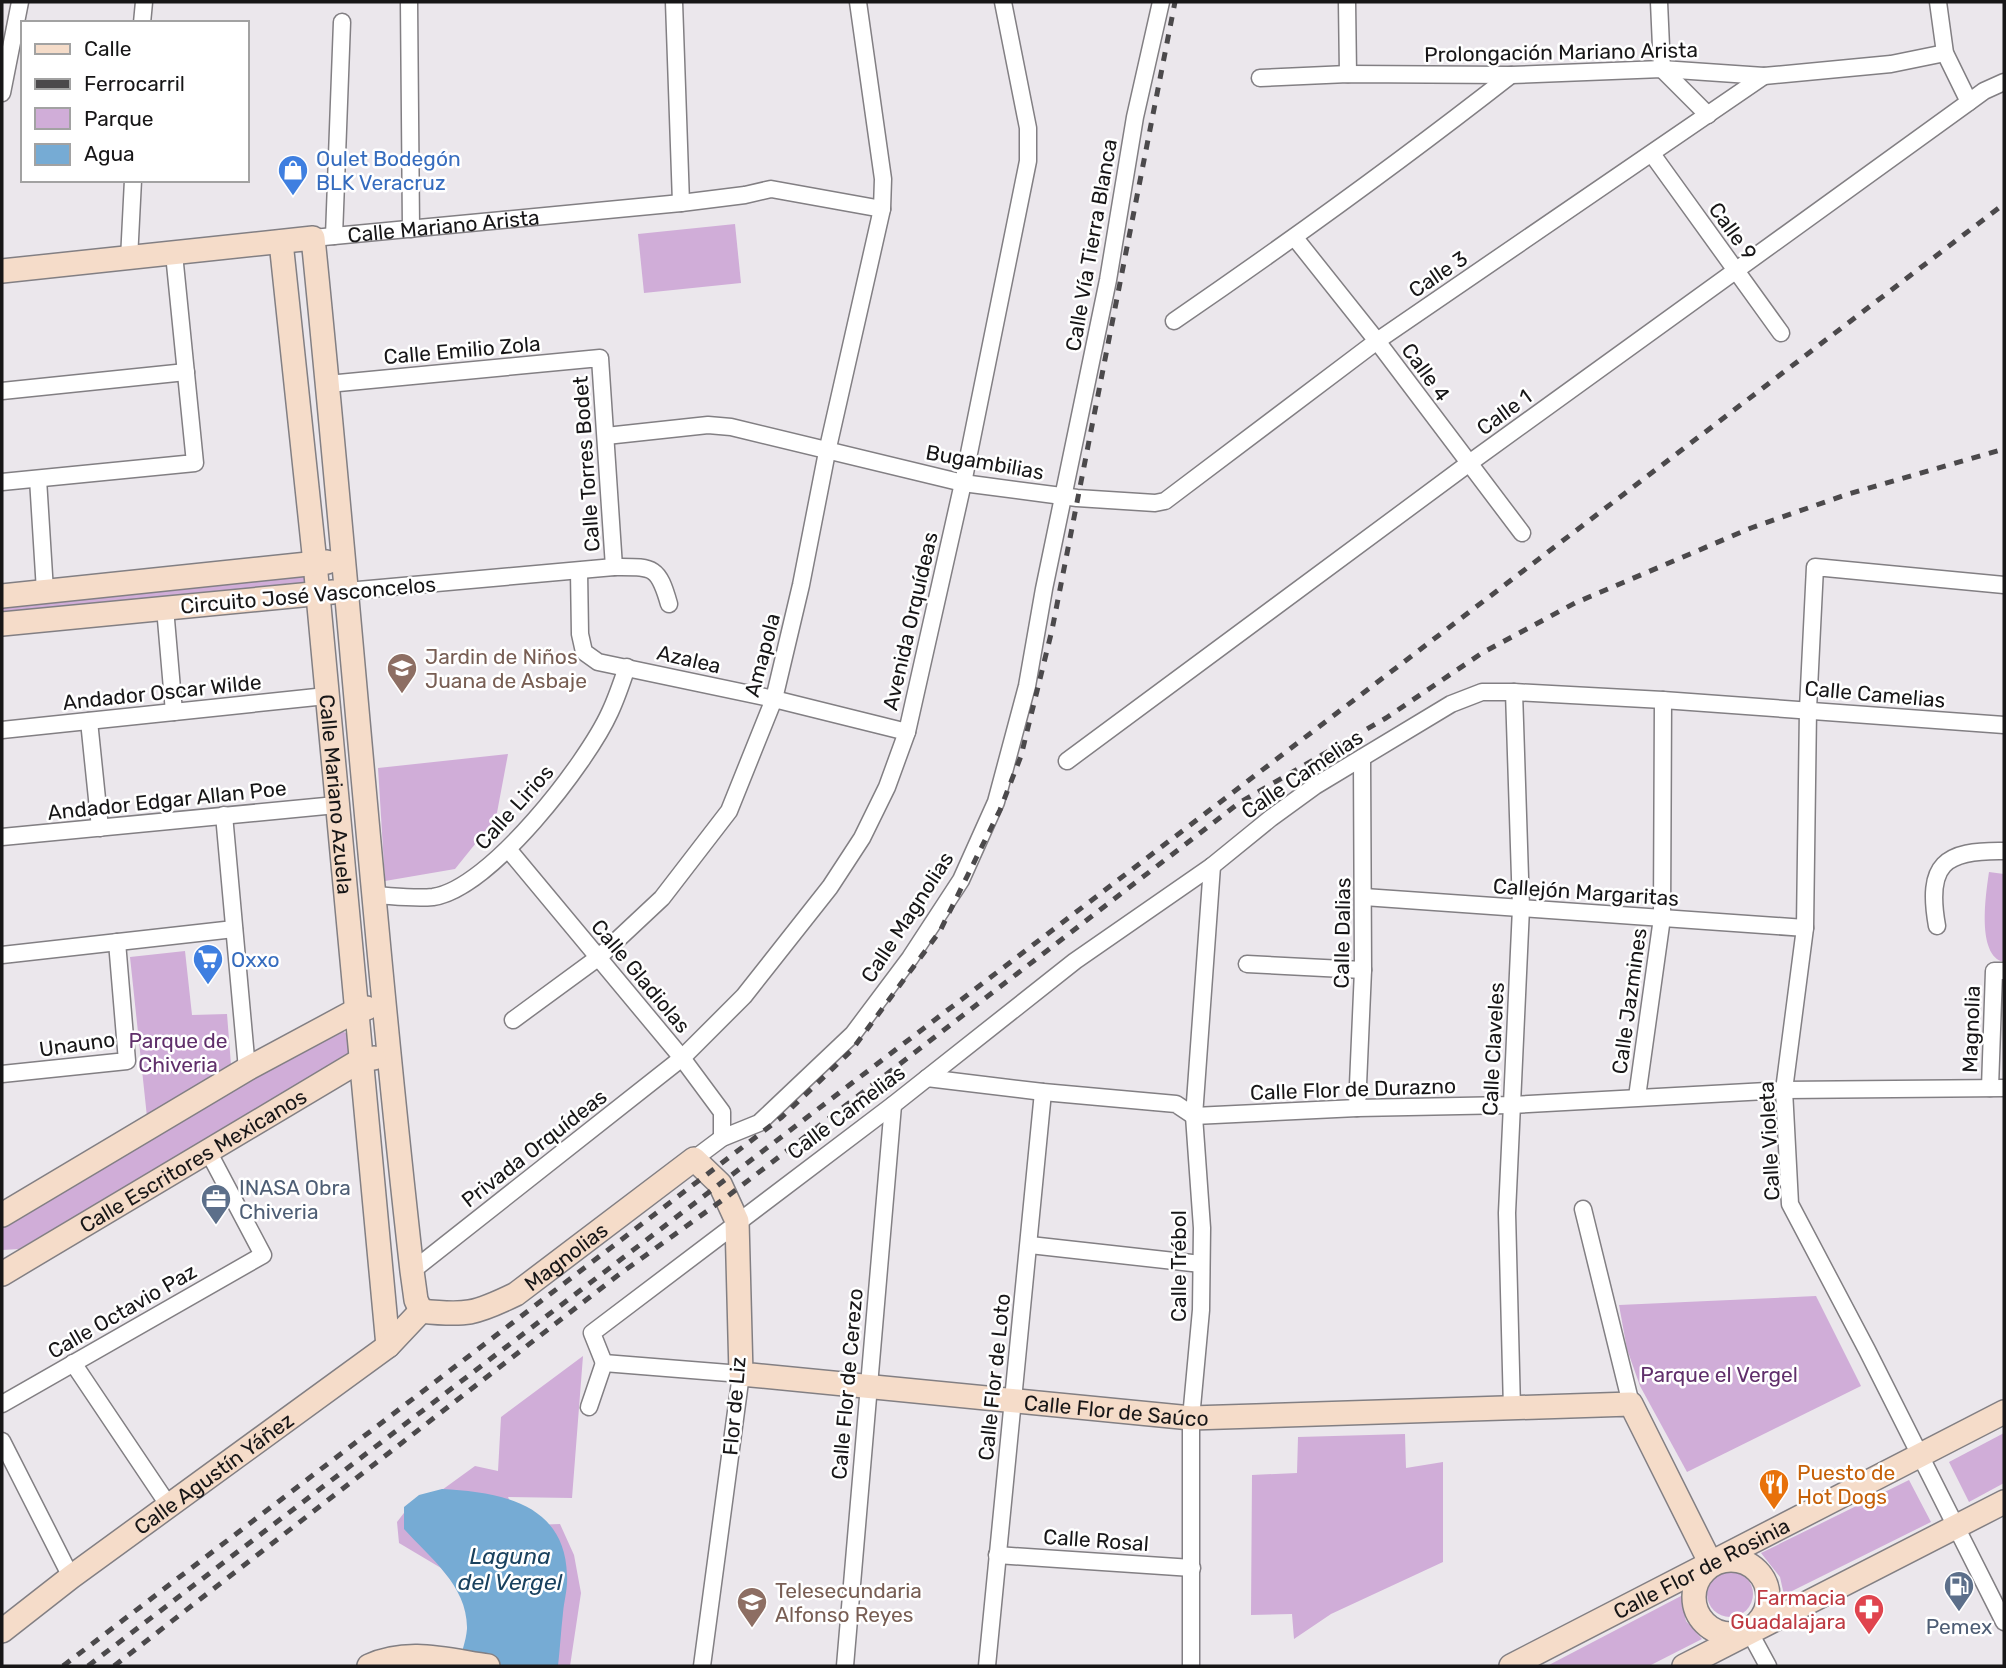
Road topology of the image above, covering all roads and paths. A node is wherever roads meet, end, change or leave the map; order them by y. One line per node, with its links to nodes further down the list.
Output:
1 (20, 2): 15 (street)
2 (144, 2): 11 (street)
3 (409, 2): 28 (street)
4 (674, 2): 26 (street)
5 (858, 2): 27 (street, Amapola)
6 (1003, 2): 48 (street, Avenida Orquídeas)
7 (1161, 2): 49 (street, Calle Vía Tierra Blanca)
8 (1347, 2): 16 (street)
9 (1659, 2): 14 (street)
10 (1938, 2): 13 (street)
11 (142, 21)
12 (342, 22): 29 (street)
13 (1945, 53): 18 (street, Prolongación Mariano Arista); 22 (street)
14 (1662, 69): 17 (street, Prolongación Mariano Arista); 18 (street, Prolongación Mariano Arista); 23 (street)
15 (5, 70): 21 (street)
16 (1348, 74): 17 (street, Prolongación Mariano Arista); 19 (street, Prolongación Mariano Arista)
17 (1511, 75): 30 (street)
18 (1764, 76): 23 (street, Calle 3)
19 (1260, 78)
20 (2004, 82): 22 (street, Calle 1)
21 (2, 93)
22 (1969, 102): 34 (street, Calle 1)
23 (1708, 116): 24 (street, Calle 3)
24 (1652, 154): 34 (street, Calle 9); 38 (street, Calle 3)
25 (133, 182): 33 (street)
26 (681, 203): 27 (street, Calle Mariano Arista); 28 (street, Calle Mariano Arista)
27 (883, 209): 44 (street, Amapola)
28 (411, 229): 29 (street, Calle Mariano Arista)
29 (324, 237): 31 (street, Calle Mariano Arista); 41 (street, Calle Mariano Azuela)
30 (1295, 237): 36 (street); 38 (street, Calle 4)
31 (281, 242): 32 (street, Calle Mariano Arista); 53 (street, Calle Mariano Azuela)
32 (174, 254): 33 (street, Calle Mariano Arista); 40 (street)
33 (129, 259): 35 (street, Calle Mariano Arista)
34 (1734, 270): 37 (street, Calle 9); 45 (street, Calle 1)
35 (2, 271)
36 (1174, 321)
37 (1781, 332)
38 (1377, 341): 45 (street, Calle 4); 50 (street, Calle 3)
39 (600, 358): 41 (street, Calle Emilio Zola); 43 (street, Calle Torres Bodet)
40 (186, 372): 42 (street); 46 (street)
41 (328, 384): 52 (street, Calle Mariano Azuela)
42 (2, 391)
43 (606, 436): 44 (street, Bugambilias); 54 (street, Calle Torres Bodet)
44 (827, 452): 48 (street, Bugambilias); 67 (street, Amapola)
45 (1468, 464): 51 (street, Calle 4); 76 (street, Calle 1)
46 (38, 479): 47 (street); 57 (street)
47 (2, 482)
48 (963, 483): 49 (street, Bugambilias); 74 (street, Avenida Orquídeas)
49 (1064, 497): 50 (street, Bugambilias); 114 (street, Calle Magnolias)
50 (1137, 503)
51 (1522, 533)
52 (344, 561): 53 (street, Circuito José Vasconcelos); 58 (street, Calle Mariano Azuela)
53 (315, 563): 57 (street, Circuito José Vasconcelos); 59 (street, Calle Mariano Azuela)
54 (614, 566): 55 (street, Circuito José Vasconcelos); 61 (street, Circuito José Vasconcelos)
55 (579, 571): 58 (street, Circuito José Vasconcelos); 64 (street, Azalea)
56 (2004, 584): 69 (street, Calle Violeta)
57 (45, 591): 60 (street, Circuito José Vasconcelos)
58 (347, 591): 59 (street, Circuito José Vasconcelos); 84 (street, Calle Mariano Azuela)
59 (317, 593): 62 (street, Circuito José Vasconcelos); 66 (street, Calle Mariano Azuela)
60 (2, 596)
61 (669, 604)
62 (165, 608): 63 (street, Circuito José Vasconcelos); 70 (street)
63 (2, 624)
64 (627, 667): 67 (street, Azalea); 81 (street, Calle Lirios)
65 (1514, 692): 68 (street, Calle Camelias); 75 (street, Calle Camelias); 86 (street, Calle Claveles)
66 (326, 696): 70 (street, Andador Oscar Wilde); 77 (street, Calle Mariano Azuela)
67 (774, 699): 74 (street, Azalea); 93 (street, Amapola)
68 (1663, 699): 69 (street, Calle Camelias); 87 (street, Calle Jazmines)
69 (1808, 709): 72 (street, Calle Camelias); 90 (street, Calle Violeta)
70 (174, 712): 71 (street, Andador Oscar Wilde)
71 (89, 721): 73 (street, Andador Oscar Wilde); 79 (street)
72 (2004, 725)
73 (2, 730)
74 (907, 732): 101 (street, Avenida Orquídeas)
75 (1362, 758): 83 (street, Calle Camelias); 85 (street, Calle Dalias)
76 (1067, 761)
77 (336, 805): 78 (street, Andador Edgar Allan Poe); 98 (street, Calle Mariano Azuela)
78 (223, 816): 79 (street, Andador Edgar Allan Poe); 89 (street)
79 (100, 828): 80 (street, Andador Edgar Allan Poe)
80 (2, 838)
81 (508, 849): 84 (street, Calle Lirios); 93 (street, Calle Gladiolas)
82 (2004, 852): 88 (street)
83 (1212, 866): 105 (street, Calle Camelias); 113 (street, Calle Trébol)
84 (374, 895): 97 (street, Calle Mariano Azuela)
85 (1364, 897): 86 (street, Callejón Margaritas); 95 (street, Calle Dalias)
86 (1521, 908): 87 (street, Callejón Margaritas); 111 (street, Calle Claveles)
87 (1662, 918): 90 (street, Callejón Margaritas); 109 (street, Calle Jazmines)
88 (1937, 926)
89 (234, 929): 91 (street); 103 (street)
90 (1805, 929): 107 (street, Calle Violeta)
91 (117, 942): 92 (street); 104 (street, Unauno)
92 (2, 955)
93 (599, 957): 99 (street, Amapola); 101 (street, Calle Gladiolas)
94 (1247, 964): 95 (street)
95 (1363, 970): 112 (street, Calle Dalias)
96 (1999, 971): 106 (street, Magnolia)
97 (383, 1003): 98 (street); 100 (street, Calle Mariano Azuela)
98 (355, 1011): 102 (street, Calle Mariano Azuela); 103 (street)
99 (513, 1020)
100 (388, 1056): 102 (street, Calle Escritores Mexicanos); 122 (street, Calle Mariano Azuela)
101 (682, 1058): 114 (street, Calle Gladiolas); 122 (street, Privada Orquídeas)
102 (361, 1060): 115 (street, Calle Escritores Mexicanos); 125 (street, Calle Mariano Azuela)
103 (247, 1069): 118 (street)
104 (2, 1074)
105 (927, 1078): 108 (street, Calle Flor de Durazno); 110 (street, Calle Camelias)
106 (1997, 1088): 107 (street, Calle Flor de Durazno)
107 (1784, 1090): 109 (street, Calle Flor de Durazno); 138 (street, Calle Violeta)
108 (1043, 1092): 113 (street, Calle Flor de Durazno); 120 (street, Calle Flor de Loto)
109 (1637, 1097): 111 (street, Calle Flor de Durazno)
110 (893, 1105): 119 (street, Calle Camelias); 129 (street, Calle Flor de Cerezo)
111 (1511, 1105): 112 (street, Calle Flor de Durazno); 134 (street, Calle Claveles)
112 (1357, 1108): 113 (street, Calle Flor de Durazno)
113 (1194, 1116): 121 (street, Calle Trébol)
114 (722, 1138): 116 (street, Calle Magnolias)
115 (208, 1151): 123 (street, Calle Escritores Mexicanos); 126 (street, Calle Octavio Paz)
116 (694, 1159): 119 (street, Flor de Liz); 124 (street, Magnolias)
117 (1583, 1209): 132 (street)
118 (2, 1215)
119 (737, 1221): 127 (street, Calle Camelias); 128 (street, Flor de Liz)
120 (1030, 1245): 121 (street); 130 (street, Calle Flor de Loto)
121 (1201, 1264): 136 (street, Calle Trébol)
122 (412, 1271): 124 (street, Calle Mariano Azuela)
123 (2, 1274)
124 (421, 1311): 125 (street, Calle Agustín Yáñez)
125 (388, 1346): 140 (street, Calle Agustín Yáñez)
126 (73, 1363): 131 (street, Calle Octavio Paz); 140 (street)
127 (604, 1363): 128 (street, Calle Flor de Saúco); 133 (street)
128 (741, 1374): 129 (street, Calle Flor de Saúco); 151 (street, Flor de Liz)
129 (868, 1387): 130 (street, Calle Flor de Saúco); 152 (street, Calle Flor de Cerezo)
130 (1013, 1402): 136 (street, Calle Flor de Saúco); 142 (street, Calle Flor de Loto)
131 (2, 1404)
132 (1631, 1405): 134 (street, Calle Flor de Saúco); 143 (street)
133 (589, 1407)
134 (1512, 1409): 136 (street, Calle Flor de Saúco)
135 (2004, 1412): 138 (street, Calle Flor de Rosinia)
136 (1191, 1418): 144 (street, Calle Trébol)
137 (2, 1441): 145 (street)
138 (1919, 1457): 141 (street, Calle Violeta); 143 (street, Calle Flor de Rosinia)
139 (2004, 1502): 141 (street)
140 (169, 1506): 145 (street, Calle Agustín Yáñez)
141 (1955, 1527): 146 (street, Calle Violeta); 148 (street)
142 (997, 1555): 144 (street, Calle Rosal); 153 (street, Calle Flor de Loto)
143 (1711, 1564): 148 (street); 148 (street); 155 (street, Calle Flor de Rosinia)
144 (1192, 1567): 154 (street, Calle Trébol)
145 (71, 1577): 147 (street, Calle Agustín Yáñez)
146 (2004, 1622)
147 (2, 1631)
148 (1749, 1631): 156 (street); 157 (street)
149 (369, 1666): 150 (street)
150 (488, 1666)
151 (702, 1666)
152 (845, 1666)
153 (987, 1666)
154 (1191, 1666)
155 (1511, 1666)
156 (1684, 1666)
157 (1768, 1666)

